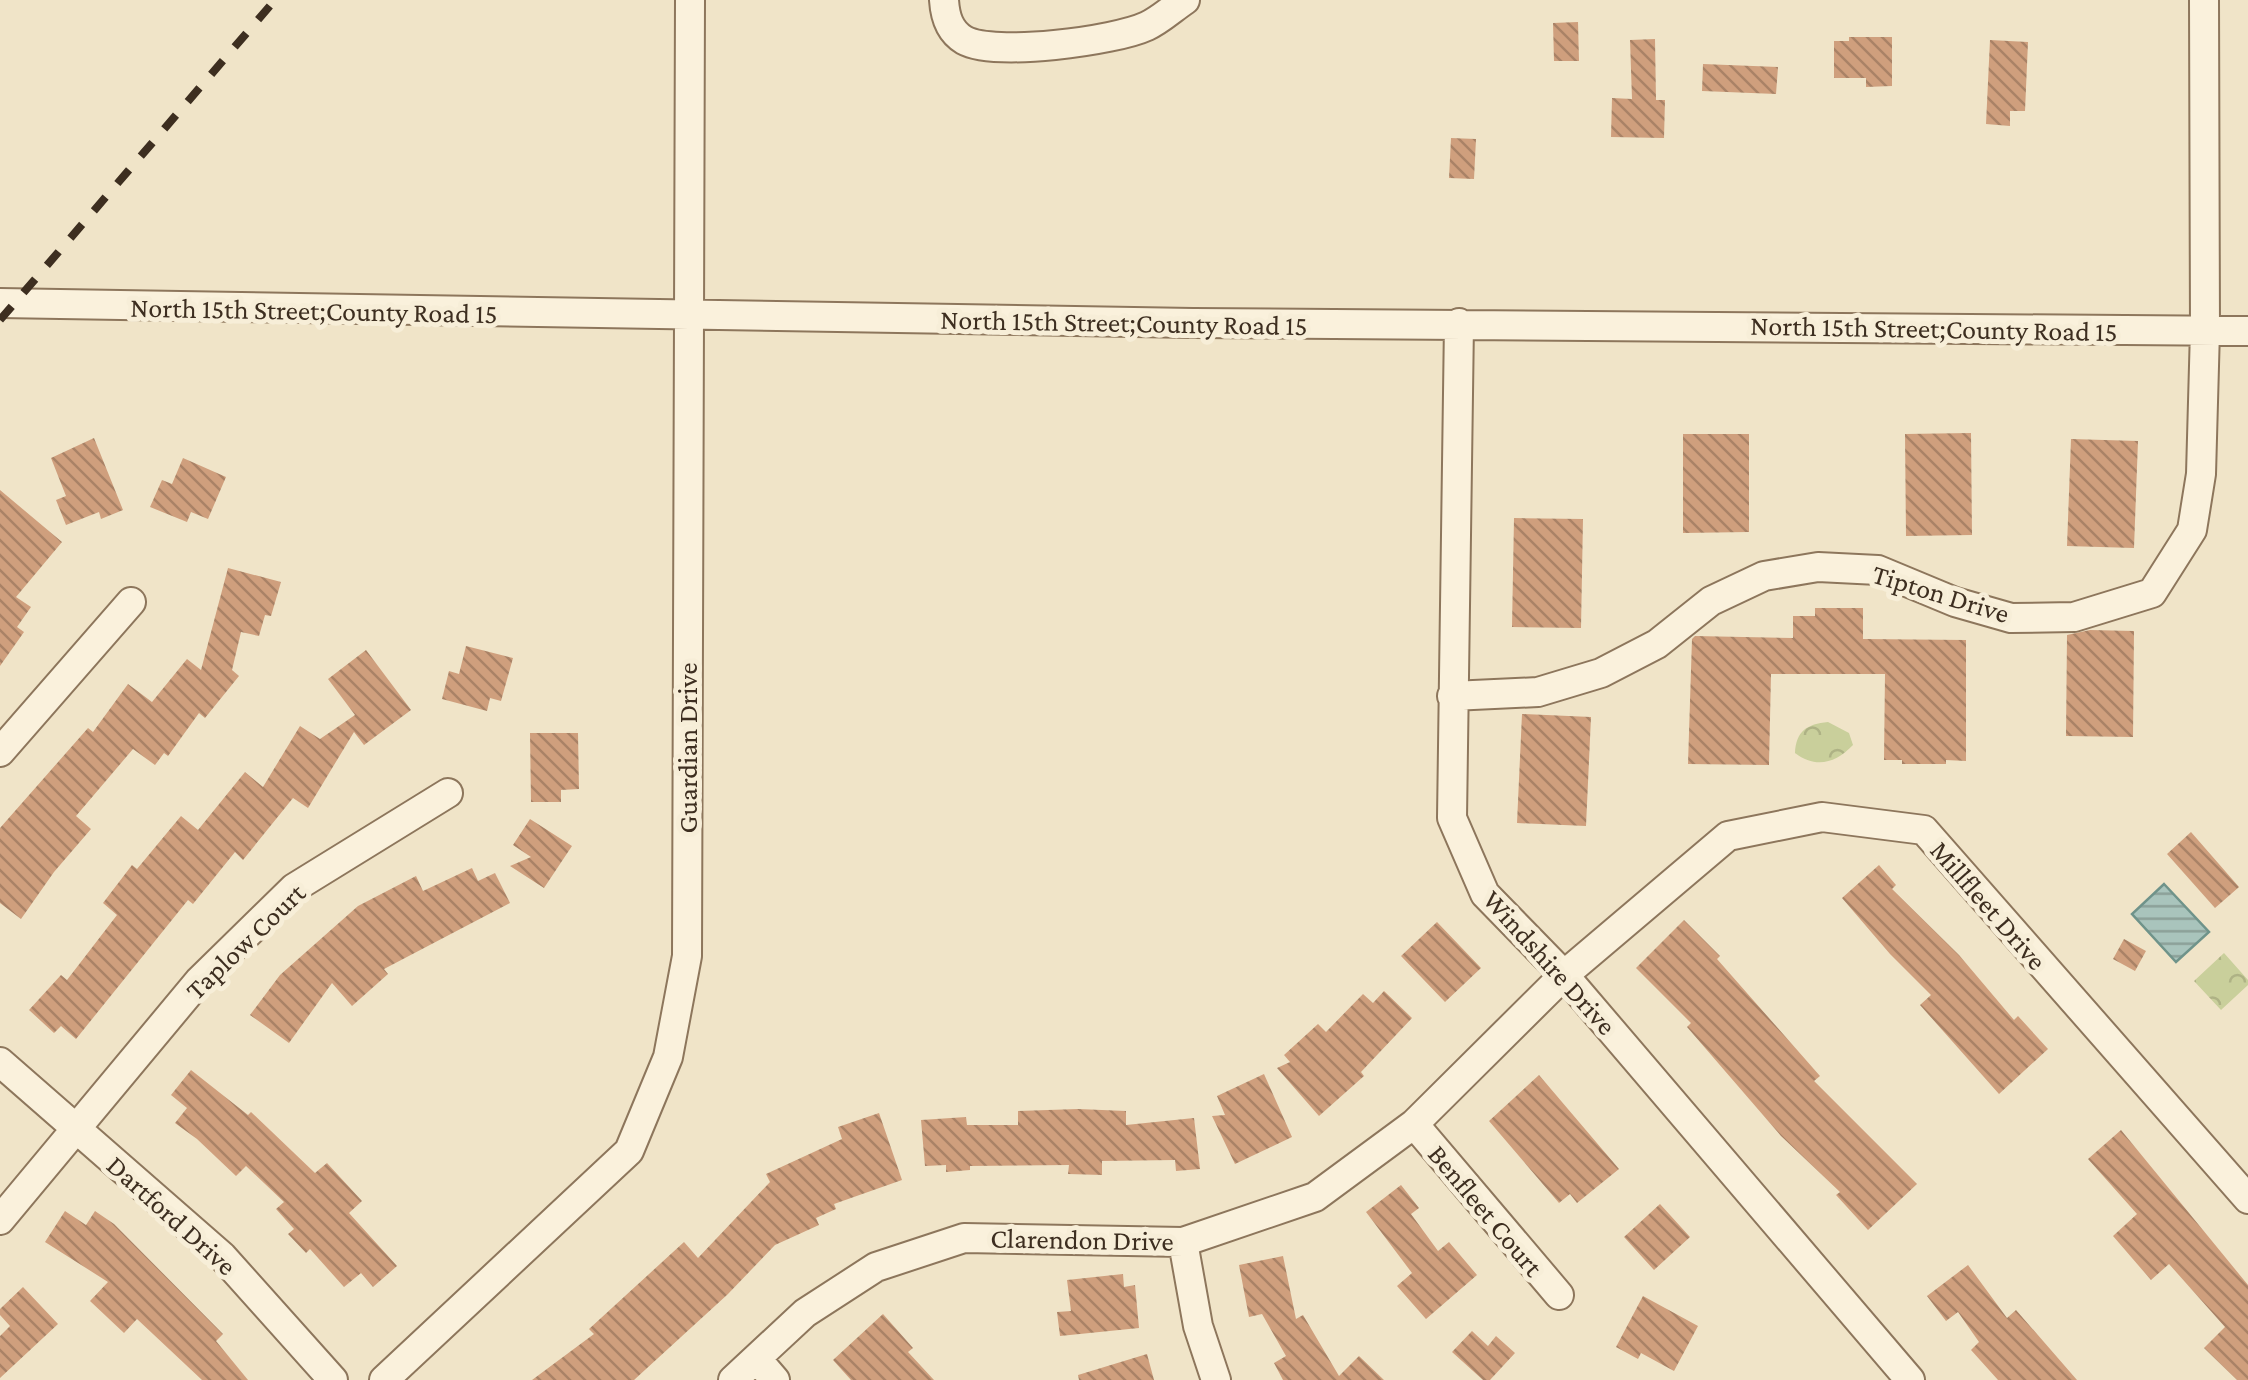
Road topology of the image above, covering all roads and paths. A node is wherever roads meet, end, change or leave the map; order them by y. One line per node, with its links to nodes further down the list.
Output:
1 (690, 0): 6 (street, Guardian Drive)
2 (944, 0): 3 (street)
3 (1185, 0)
4 (2204, 0): 8 (street, Tipton Drive)
5 (0, 303): 6 (street, North 15th Street;County Road 15)
6 (688, 317): 7 (street, North 15th Street;County Road 15); 24 (street, Guardian Drive)
7 (1459, 324): 8 (street, North 15th Street;County Road 15); 11 (street, Windshire Drive)
8 (2205, 330): 9 (street, North 15th Street;County Road 15); 11 (street, Tipton Drive)
9 (2248, 331)
10 (131, 602): 12 (street)
11 (1452, 696): 14 (street, Windshire Drive)
12 (0, 752)
13 (448, 793): 17 (street, Taplow Court)
14 (1564, 976): 16 (street, Clarendon Drive); 18 (street, Millfleet Drive); 27 (street, Windshire Drive)
15 (0, 1062): 17 (street, Dartford Drive)
16 (1414, 1124): 20 (street, Clarendon Drive); 21 (street, Benfleet Court)
17 (78, 1130): 19 (street, Taplow Court); 23 (street, Dartford Drive)
18 (2248, 1199)
19 (0, 1220)
20 (1183, 1242): 22 (street, Clarendon Drive); 26 (street)
21 (1559, 1296)
22 (766, 1370): 25 (street, Clarendon Drive)
23 (333, 1380)
24 (384, 1380)
25 (733, 1380)
26 (1216, 1380)
27 (1910, 1380)

